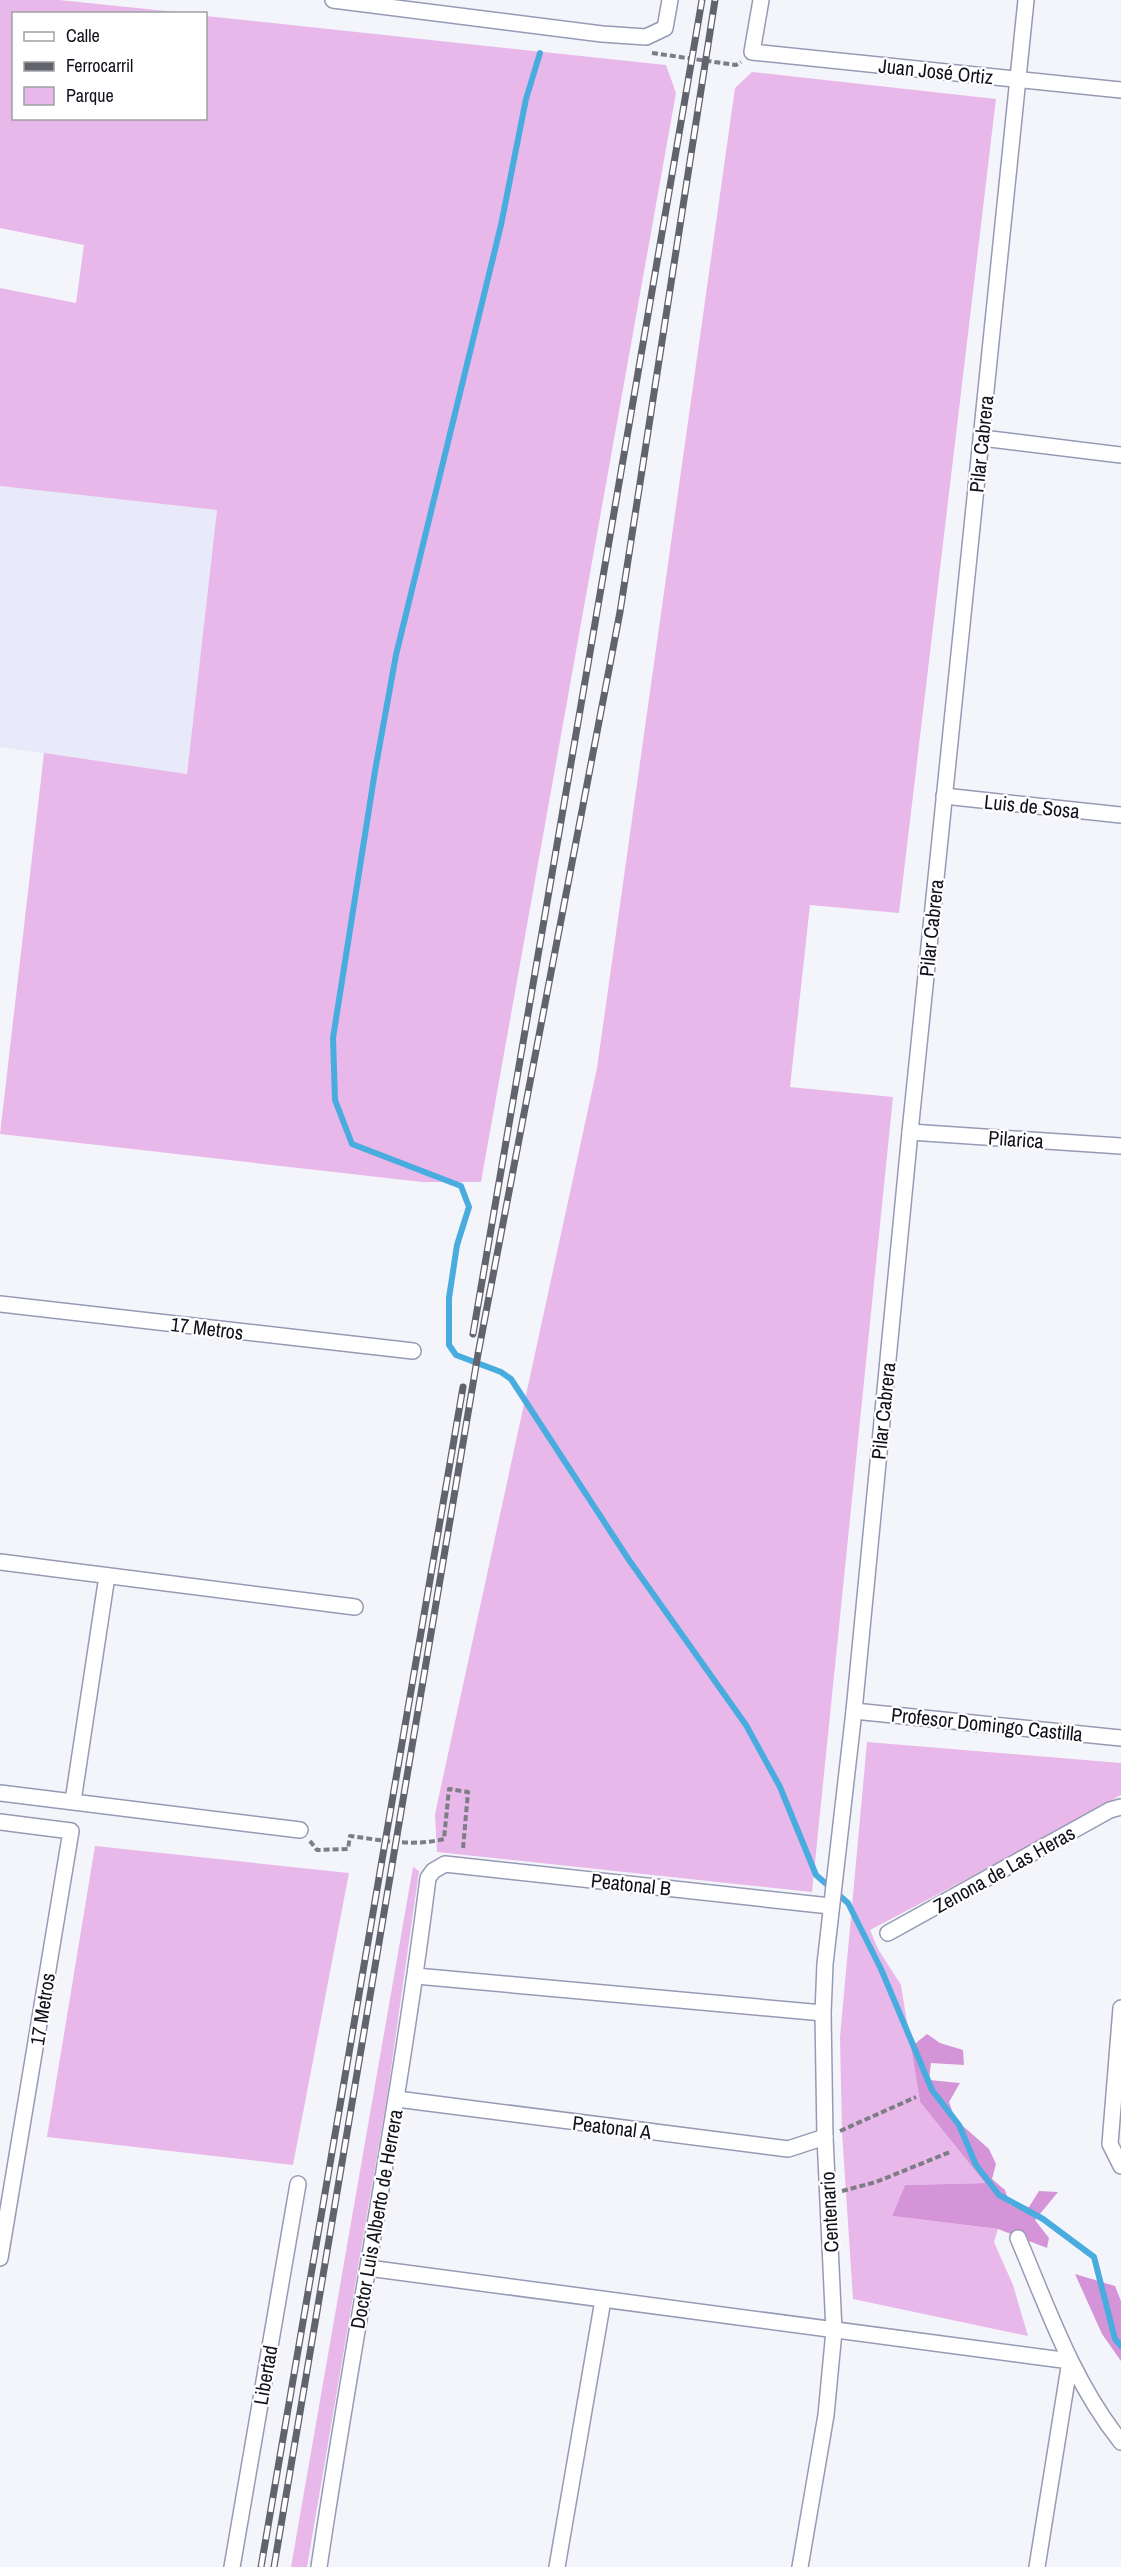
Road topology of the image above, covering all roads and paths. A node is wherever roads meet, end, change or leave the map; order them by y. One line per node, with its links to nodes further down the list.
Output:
1 (341, 0): 2 (street)
2 (670, 0)
3 (761, 0): 6 (street)
4 (1026, 0): 7 (street, Pilar Cabrera)
5 (642, 51): 6 (path)
6 (752, 52): 7 (street, Juan José Ortiz)
7 (1017, 79): 8 (street, Juan José Ortiz); 9 (street, Pilar Cabrera)
8 (1121, 90)
9 (982, 438): 10 (street); 11 (street, Pilar Cabrera)
10 (1121, 455)
11 (944, 796): 12 (street, Luis de Sosa); 13 (street, Pilar Cabrera)
12 (1121, 815)
13 (910, 1132): 14 (street, Pilarica); 20 (street, Pilar Cabrera)
14 (1121, 1146)
15 (0, 1304): 16 (street, 17 Metros)
16 (413, 1351)
17 (0, 1562): 18 (street)
18 (107, 1575): 19 (street); 23 (street)
19 (355, 1607)
20 (854, 1711): 21 (street, Profesor Domingo Castilla); 27 (street, Pilar Cabrera)
21 (1121, 1738)
22 (0, 1793): 23 (street)
23 (73, 1801): 26 (street)
24 (1121, 1807): 31 (street, Zenona de Las Heras)
25 (0, 1822): 43 (street, 17 Metros)
26 (300, 1830): 28 (path)
27 (836, 1856): 30 (street, Centenario)
28 (461, 1866): 29 (street, Peatonal B); 30 (street, Peatonal B)
29 (433, 1871): 32 (street, Doctor Luis Alberto de Herrera)
30 (830, 1904): 34 (street, Centenario)
31 (888, 1934)
32 (416, 1976): 34 (street); 36 (street, Doctor Luis Alberto de Herrera)
33 (1121, 2008): 39 (street)
34 (823, 2013): 37 (street, Centenario)
35 (916, 2097): 37 (path)
36 (397, 2098): 37 (street, Peatonal A); 44 (street, Doctor Luis Alberto de Herrera)
37 (825, 2137): 41 (street, Centenario)
38 (950, 2152): 41 (path)
39 (1121, 2166)
40 (298, 2184): 49 (street, Libertad)
41 (827, 2195): 46 (street, Centenario)
42 (1018, 2238): 47 (street)
43 (0, 2258)
44 (368, 2268): 45 (street); 50 (street, Doctor Luis Alberto de Herrera)
45 (603, 2300): 46 (street); 51 (street)
46 (834, 2331): 47 (street); 52 (street, Centenario)
47 (1070, 2361): 48 (street); 53 (street)
48 (1121, 2442)
49 (232, 2567)
50 (319, 2567)
51 (557, 2567)
52 (800, 2567)
53 (1037, 2567)

